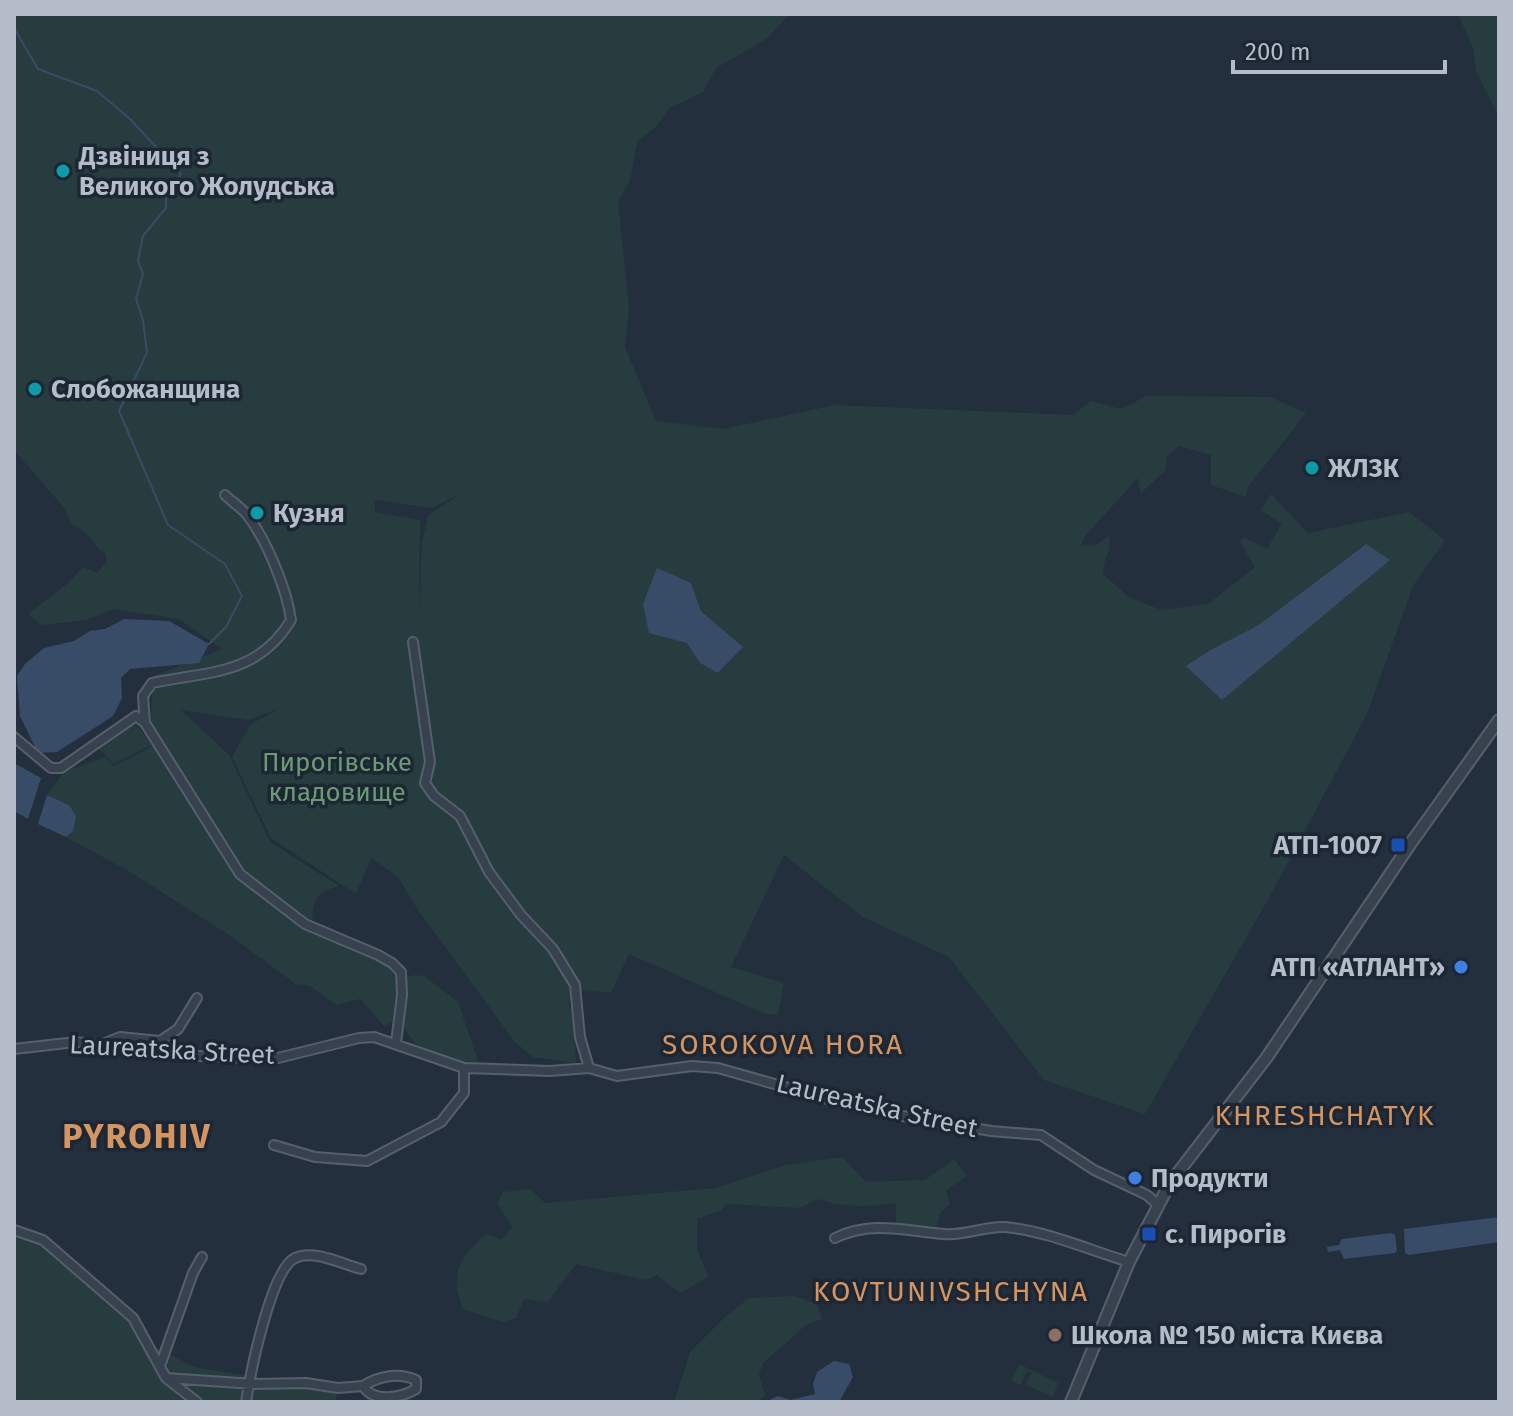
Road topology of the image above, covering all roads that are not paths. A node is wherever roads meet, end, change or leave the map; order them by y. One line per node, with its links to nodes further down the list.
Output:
1 (225, 495): 3 (street)
2 (413, 642): 13 (street)
3 (143, 707): 4 (street); 6 (street)
4 (136, 716): 6 (street); 7 (street)
5 (1499, 720): 15 (street)
6 (145, 723): 9 (street)
7 (14, 737)
8 (197, 998): 10 (street)
9 (396, 1043): 10 (street, Laureatska Street); 12 (street, Laureatska Street)
10 (103, 1045): 11 (street, Laureatska Street)
11 (14, 1049)
12 (464, 1068): 13 (street, Laureatska Street); 14 (street)
13 (589, 1068): 15 (street, Laureatska Street)
14 (274, 1145)
15 (1157, 1204): 19 (street)
16 (14, 1230): 21 (street)
17 (835, 1238): 19 (street)
18 (202, 1257): 21 (street)
19 (1129, 1262): 27 (street)
20 (361, 1269): 23 (street)
21 (160, 1366): 22 (street)
22 (166, 1378): 23 (street); 25 (street)
23 (249, 1382): 24 (street); 26 (street)
24 (363, 1386): 24 (street)
25 (197, 1402)
26 (246, 1402)
27 (1071, 1402)

